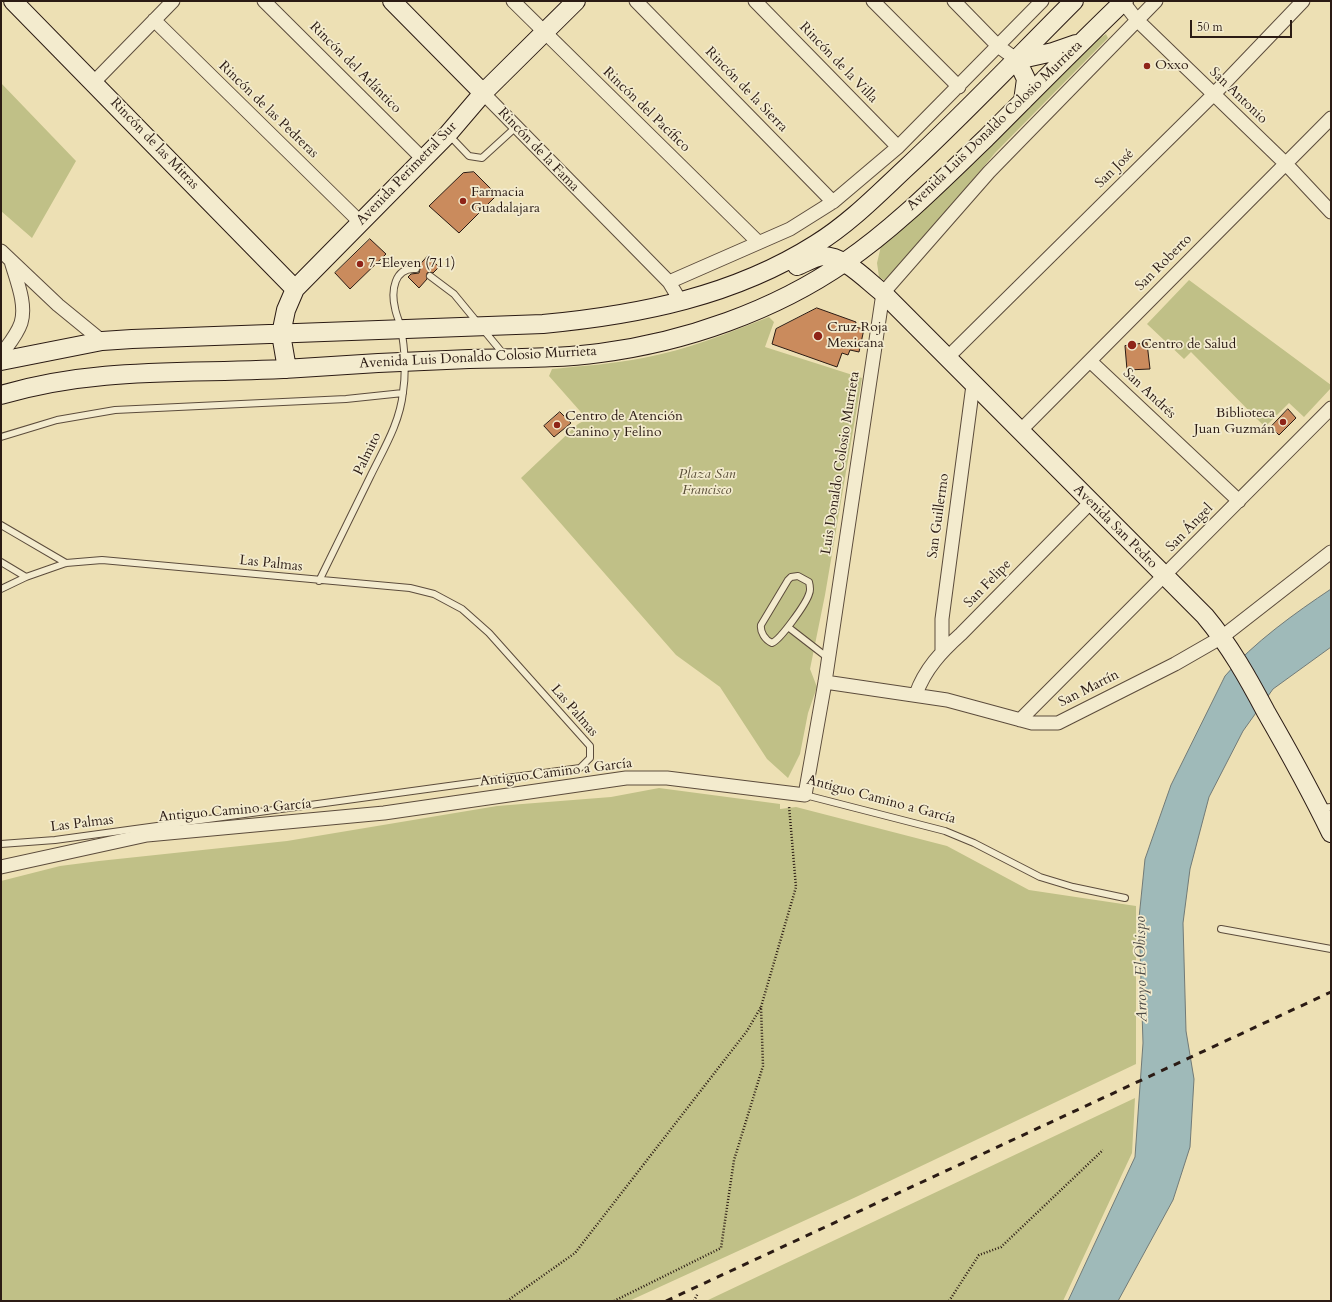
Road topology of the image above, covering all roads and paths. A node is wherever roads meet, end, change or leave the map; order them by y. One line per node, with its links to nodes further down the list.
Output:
1 (13, 1): 22 (main road, Rincón de las Mitras)
2 (173, 1): 16 (street)
3 (264, 1): 31 (street, Rincón del Atlántico)
4 (392, 1): 24 (main road, Rincón de la Fama)
5 (513, 1): 18 (street, Rincón del Pacífico)
6 (576, 1): 18 (main road, Avenida Perimetral Sur)
7 (636, 1): 33 (street, Rincón de la Sierra)
8 (755, 1): 30 (street, Rincón de la Villa)
9 (874, 1): 23 (street)
10 (954, 1): 20 (street)
11 (1042, 1): 20 (street)
12 (1074, 1): 21 (main road)
13 (1123, 1): 17 (street, San Antonio); 19 (main road, Avenida Luis Donaldo Colosio Murrieta)
14 (1156, 1): 17 (street)
15 (1303, 1): 25 (street, San José)
16 (154, 20): 22 (street); 35 (street, Rincón de las Pedreras)
17 (1137, 20): 25 (street, San Antonio); 45 (street)
18 (544, 32): 24 (main road, Avenida Perimetral Sur); 36 (street, Rincón del Pacífico)
19 (1079, 43): 21 (main road); 26 (main road, Avenida Luis Donaldo Colosio Murrieta)
20 (998, 46): 21 (street); 23 (street)
21 (1017, 60): 26 (main road); 41 (main road)
22 (94, 82): 44 (main road, Rincón de las Mitras)
23 (959, 87): 30 (street)
24 (483, 94): 28 (street, Rincón de la Fama); 29 (main road, Avenida Perimetral Sur)
25 (1214, 94): 32 (street, San Antonio); 53 (street, San José)
26 (1023, 101): 39 (main road, Avenida Luis Donaldo Colosio Murrieta)
27 (1331, 118): 32 (street, San Roberto)
28 (516, 127): 29 (lane); 43 (street, Rincón de la Fama)
29 (448, 134): 31 (main road, Avenida Perimetral Sur)
30 (898, 147): 33 (street)
31 (424, 159): 35 (main road, Avenida Perimetral Sur)
32 (1286, 164): 34 (street, San Antonio); 54 (street, San Roberto)
33 (834, 202): 36 (street)
34 (1331, 212)
35 (360, 222): 44 (main road, Avenida Perimetral Sur)
36 (758, 242): 43 (street)
37 (1, 251): 38 (street)
38 (11, 261): 50 (street); 51 (street)
39 (844, 263): 41 (main road, Avenida San Pedro); 45 (main road, Avenida San Pedro); 52 (main road, Avenida Luis Donaldo Colosio Murrieta)
40 (416, 269): 48 (lane, Palmito)
41 (769, 269): 46 (main road)
42 (430, 276): 47 (lane)
43 (669, 282): 46 (street, Rincón de la Fama)
44 (295, 289): 49 (main road, Avenida Perimetral Sur)
45 (883, 293): 53 (main road, Avenida San Pedro); 77 (street, Luis Donaldo Colosio Murrieta)
46 (681, 302): 47 (main road)
47 (481, 326): 48 (main road); 52 (lane)
48 (401, 328): 49 (main road); 56 (lane, Palmito)
49 (282, 334): 50 (main road); 57 (main road, Avenida Perimetral Sur)
50 (102, 341): 55 (main road)
51 (1, 355)
52 (507, 358): 56 (main road, Avenida Luis Donaldo Colosio Murrieta)
53 (947, 358): 58 (main road, Avenida San Pedro)
54 (1090, 360): 62 (street, San Roberto); 64 (street, San Andrés)
55 (1, 361)
56 (404, 361): 57 (main road, Avenida Luis Donaldo Colosio Murrieta); 59 (lane, Palmito)
57 (287, 369): 60 (main road, Avenida Luis Donaldo Colosio Murrieta)
58 (973, 385): 62 (main road, Avenida San Pedro); 76 (street, San Guillermo)
59 (403, 392): 63 (lane); 72 (lane, Palmito)
60 (1, 395)
61 (1331, 408): 64 (street, San Ángel)
62 (1020, 431): 65 (main road, Avenida San Pedro)
63 (1, 437)
64 (1239, 501): 70 (street, San Ángel)
65 (1091, 502): 70 (main road, Avenida San Pedro); 76 (street, San Felipe)
66 (1, 525): 69 (lane)
67 (1331, 552): 75 (street, San Martín)
68 (1, 562): 71 (lane)
69 (66, 563): 71 (lane, Las Palmas); 72 (lane, Las Palmas)
70 (1165, 576): 75 (main road, Avenida San Pedro); 80 (street, San Ángel)
71 (26, 577): 73 (lane, Las Palmas)
72 (319, 580): 85 (lane, Las Palmas)
73 (1, 589)
74 (788, 627): 74 (lane); 77 (lane)
75 (1222, 637): 80 (street, San Martín); 83 (main road, Avenida San Pedro)
76 (942, 652): 79 (street, San Felipe)
77 (828, 658): 78 (street, Luis Donaldo Colosio Murrieta)
78 (825, 682): 79 (street, San Martín); 82 (street, Luis Donaldo Colosio Murrieta)
79 (916, 694): 80 (street, San Martín)
80 (1020, 720)
81 (788, 794): 82 (street, Antiguo Camino a García); 86 (street, Antiguo Camino a García); 90 (path)
82 (805, 795): 87 (lane, Antiguo Camino a García)
83 (1325, 808): 84 (main road, Avenida San Pedro)
84 (1331, 833)
85 (1, 844)
86 (1, 867)
87 (1125, 898)
88 (1221, 929): 89 (lane)
89 (1331, 949)
90 (761, 1007): 93 (path); 94 (path)
91 (1103, 1150): 96 (path)
92 (698, 1292): 95 (path)
93 (507, 1301)
94 (614, 1301)
95 (694, 1301)
96 (949, 1301)

